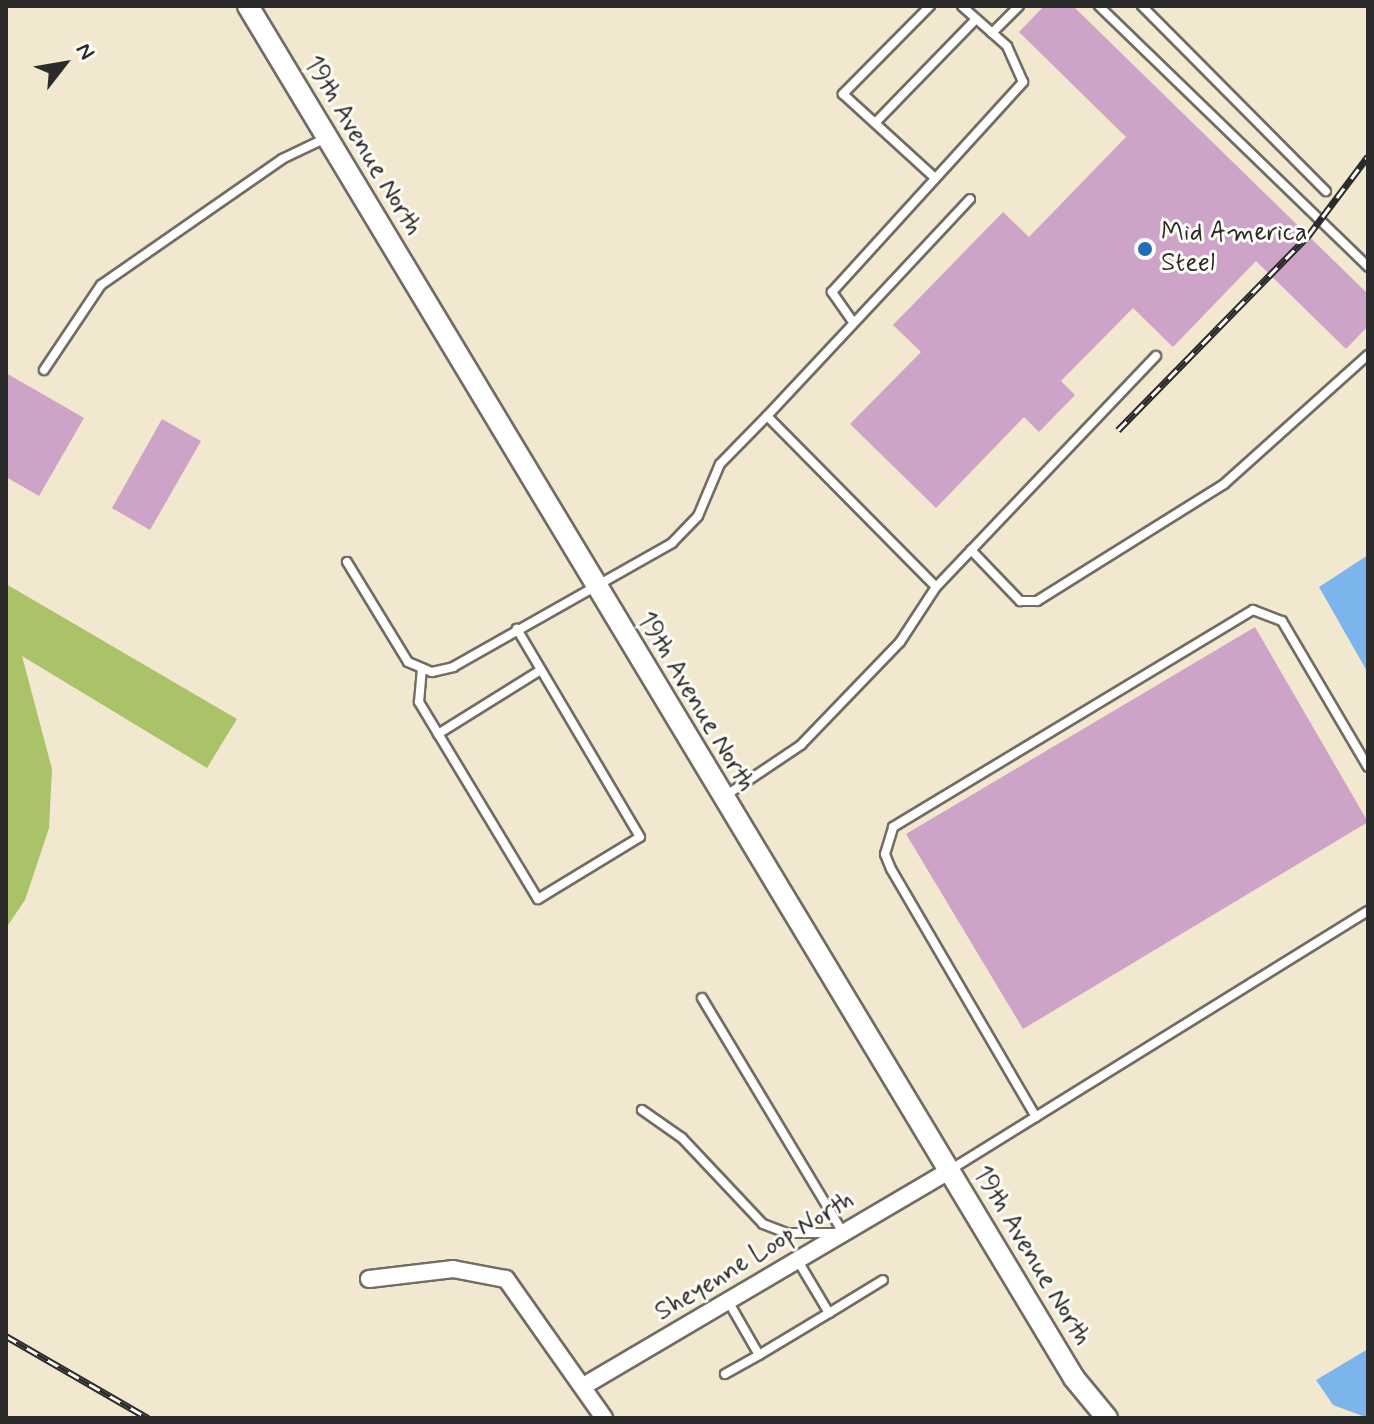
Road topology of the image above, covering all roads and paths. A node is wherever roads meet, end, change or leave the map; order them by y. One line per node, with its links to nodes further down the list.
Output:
1 (248, 6): 10 (street, 19th Avenue North)
2 (930, 6): 9 (lane)
3 (962, 6): 7 (lane)
4 (1019, 6): 8 (lane)
5 (1099, 6): 14 (lane)
6 (1142, 6): 12 (lane)
7 (976, 19): 8 (lane); 9 (lane)
8 (992, 33): 11 (lane)
9 (875, 123): 11 (lane)
10 (327, 138): 18 (lane); 23 (street, 19th Avenue North)
11 (935, 178): 15 (lane)
12 (1326, 191)
13 (970, 199): 15 (lane)
14 (1368, 267)
15 (853, 322): 19 (lane)
16 (1368, 355): 20 (lane)
17 (1156, 356): 20 (lane)
18 (44, 370)
19 (767, 416): 22 (lane); 23 (lane)
20 (971, 550): 22 (lane)
21 (347, 562): 25 (lane)
22 (936, 587): 29 (lane)
23 (596, 589): 24 (lane); 29 (street, 19th Avenue North)
24 (517, 629): 25 (lane); 26 (lane)
25 (422, 668): 27 (lane)
26 (541, 670): 27 (lane); 27 (lane)
27 (438, 734)
28 (1368, 767): 33 (lane)
29 (722, 797): 34 (street, 19th Avenue North)
30 (1368, 911): 33 (lane)
31 (702, 998): 35 (lane)
32 (642, 1110): 35 (lane)
33 (1036, 1117): 34 (lane)
34 (949, 1171): 35 (street, Sheyenne Loop North); 45 (street, 19th Avenue North)
35 (843, 1233): 36 (street, Sheyenne Loop North)
36 (798, 1260): 39 (street, Sheyenne Loop North); 40 (lane)
37 (369, 1279): 43 (street)
38 (883, 1280): 40 (lane)
39 (728, 1301): 41 (lane); 43 (street, Sheyenne Loop North)
40 (829, 1313): 41 (lane)
41 (759, 1355): 42 (lane)
42 (725, 1374)
43 (587, 1384): 44 (street)
44 (604, 1418)
45 (1107, 1418)

